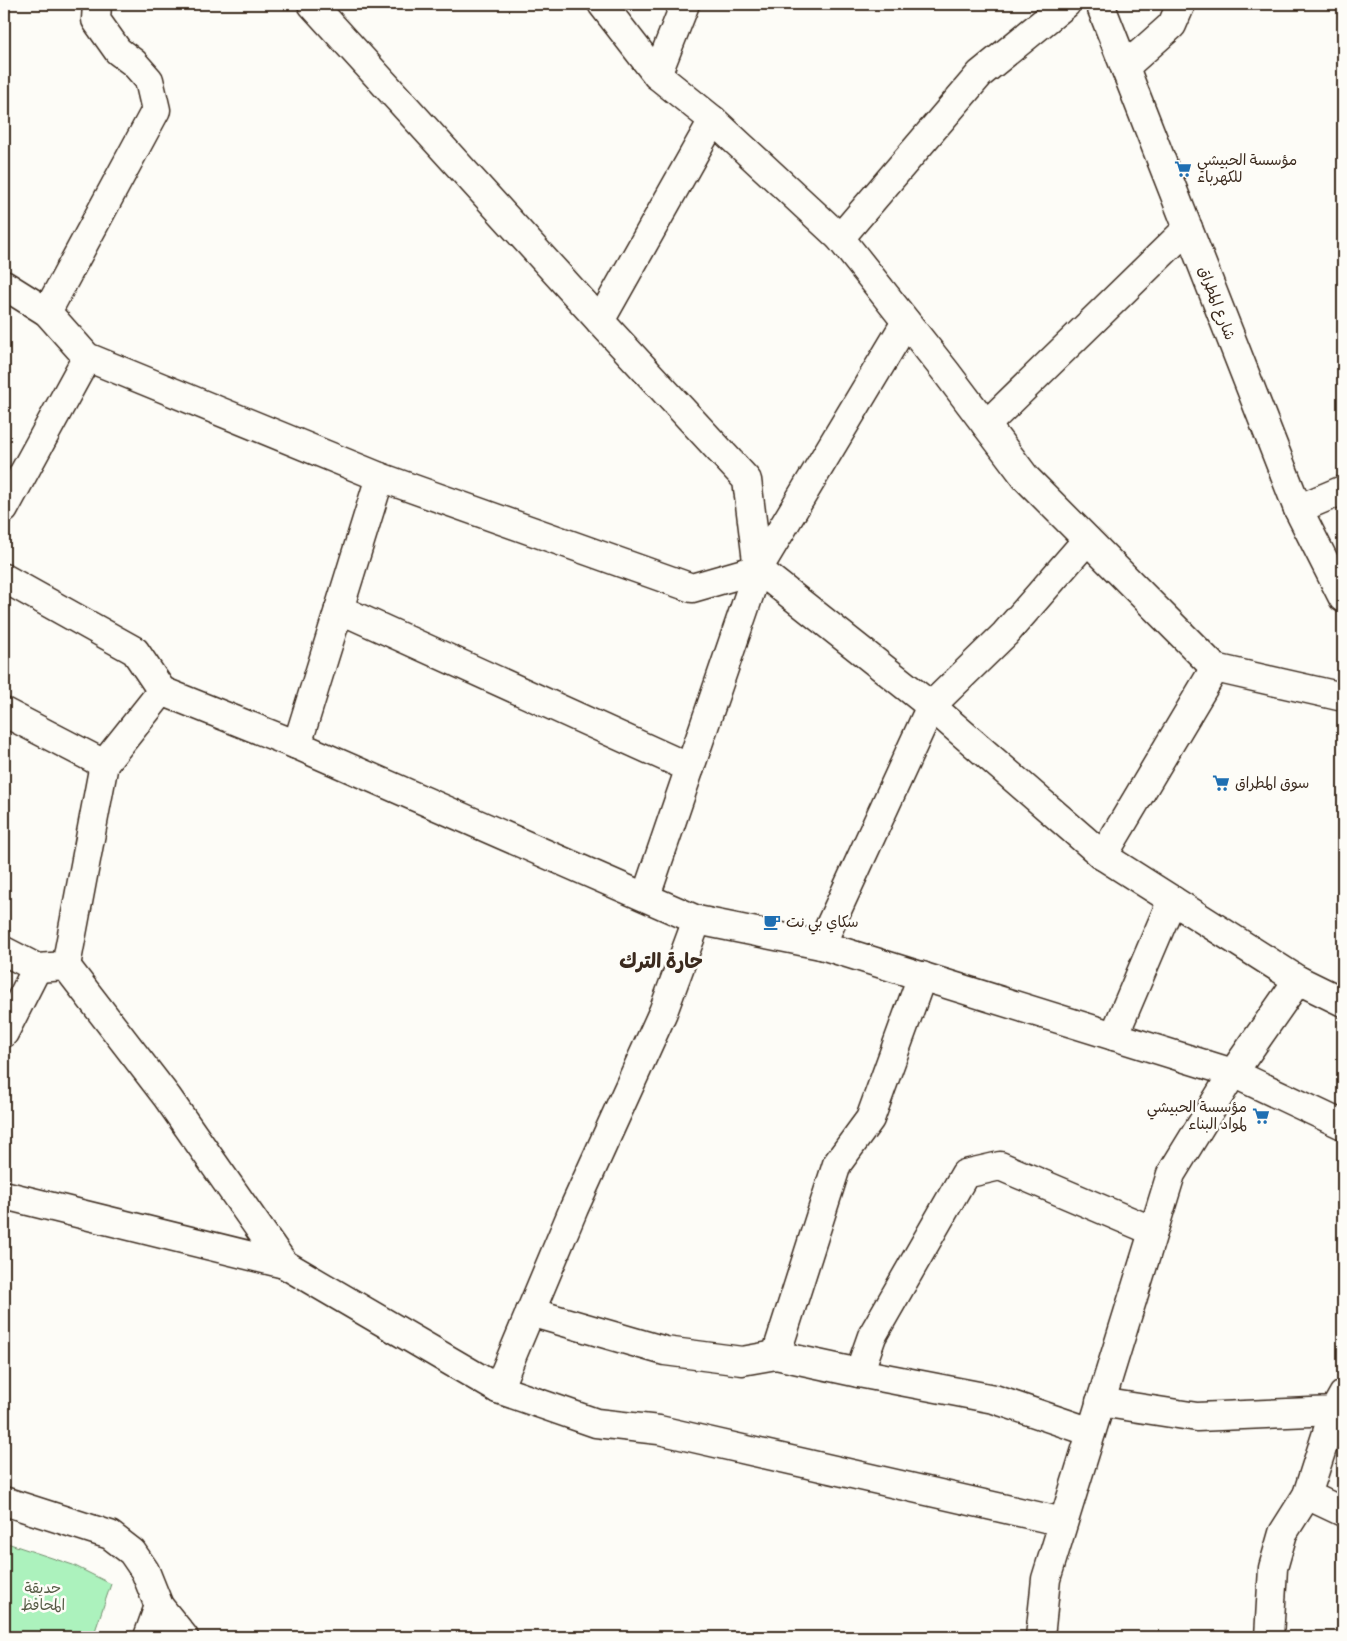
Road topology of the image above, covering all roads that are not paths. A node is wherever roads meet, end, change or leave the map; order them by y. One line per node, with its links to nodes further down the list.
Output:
1 (97, 4): 14 (street)
2 (312, 4): 15 (street)
3 (602, 4): 9 (street)
4 (685, 4): 9 (street)
5 (1066, 4): 12 (street)
6 (1100, 4): 8 (street, شارع المطراق)
7 (1181, 4): 8 (street)
8 (1125, 67): 11 (street, شارع المطراق)
9 (657, 75): 10 (street)
10 (713, 120): 12 (street); 15 (street)
11 (1188, 228): 18 (street); 22 (street, شارع المطراق)
12 (840, 238): 16 (street)
13 (4, 285): 14 (street)
14 (47, 312): 17 (street)
15 (600, 321): 24 (street)
16 (906, 322): 18 (street); 24 (street)
17 (86, 357): 19 (street); 21 (street)
18 (986, 425): 23 (street)
19 (380, 477): 24 (street); 27 (street)
20 (1343, 490): 22 (street)
21 (4, 509)
22 (1298, 509): 26 (street, شارع المطراق)
23 (1087, 540): 28 (street); 31 (street)
24 (758, 569): 31 (street); 35 (street)
25 (4, 578): 29 (street)
26 (1343, 598)
27 (339, 609): 33 (street); 35 (street)
28 (1215, 668): 30 (street); 36 (street)
29 (162, 691): 33 (street); 34 (street)
30 (1343, 697)
31 (931, 706): 36 (street); 40 (street)
32 (4, 712): 34 (street)
33 (297, 746): 37 (street)
34 (104, 764): 42 (street)
35 (690, 768): 37 (street)
36 (1103, 856): 38 (street)
37 (646, 896): 39 (street)
38 (1172, 900): 45 (street); 48 (street)
39 (697, 920): 40 (street); 54 (street)
40 (821, 945): 44 (street)
41 (4, 951): 43 (street)
42 (66, 966): 43 (street); 53 (street)
43 (37, 968): 47 (street)
44 (922, 976): 48 (street); 55 (street)
45 (1298, 980): 46 (street); 49 (street)
46 (1343, 1002)
47 (4, 1033)
48 (1114, 1036): 49 (street)
49 (1233, 1072): 50 (street); 52 (street)
50 (1343, 1125)
51 (4, 1195): 53 (street)
52 (1153, 1231): 56 (street); 58 (street)
53 (284, 1264): 57 (street)
54 (530, 1312): 55 (street); 57 (street)
55 (776, 1355): 56 (street)
56 (858, 1373): 60 (street)
57 (498, 1389): 64 (street)
58 (1100, 1402): 59 (street); 60 (street)
59 (1338, 1403): 61 (street)
60 (1091, 1432): 64 (street)
61 (1307, 1495): 63 (street); 69 (street)
62 (4, 1501): 65 (street)
63 (1343, 1512)
64 (1063, 1522): 68 (street)
65 (159, 1606): 66 (street); 67 (street)
66 (148, 1637)
67 (184, 1637)
68 (1040, 1637)
69 (1270, 1637)

